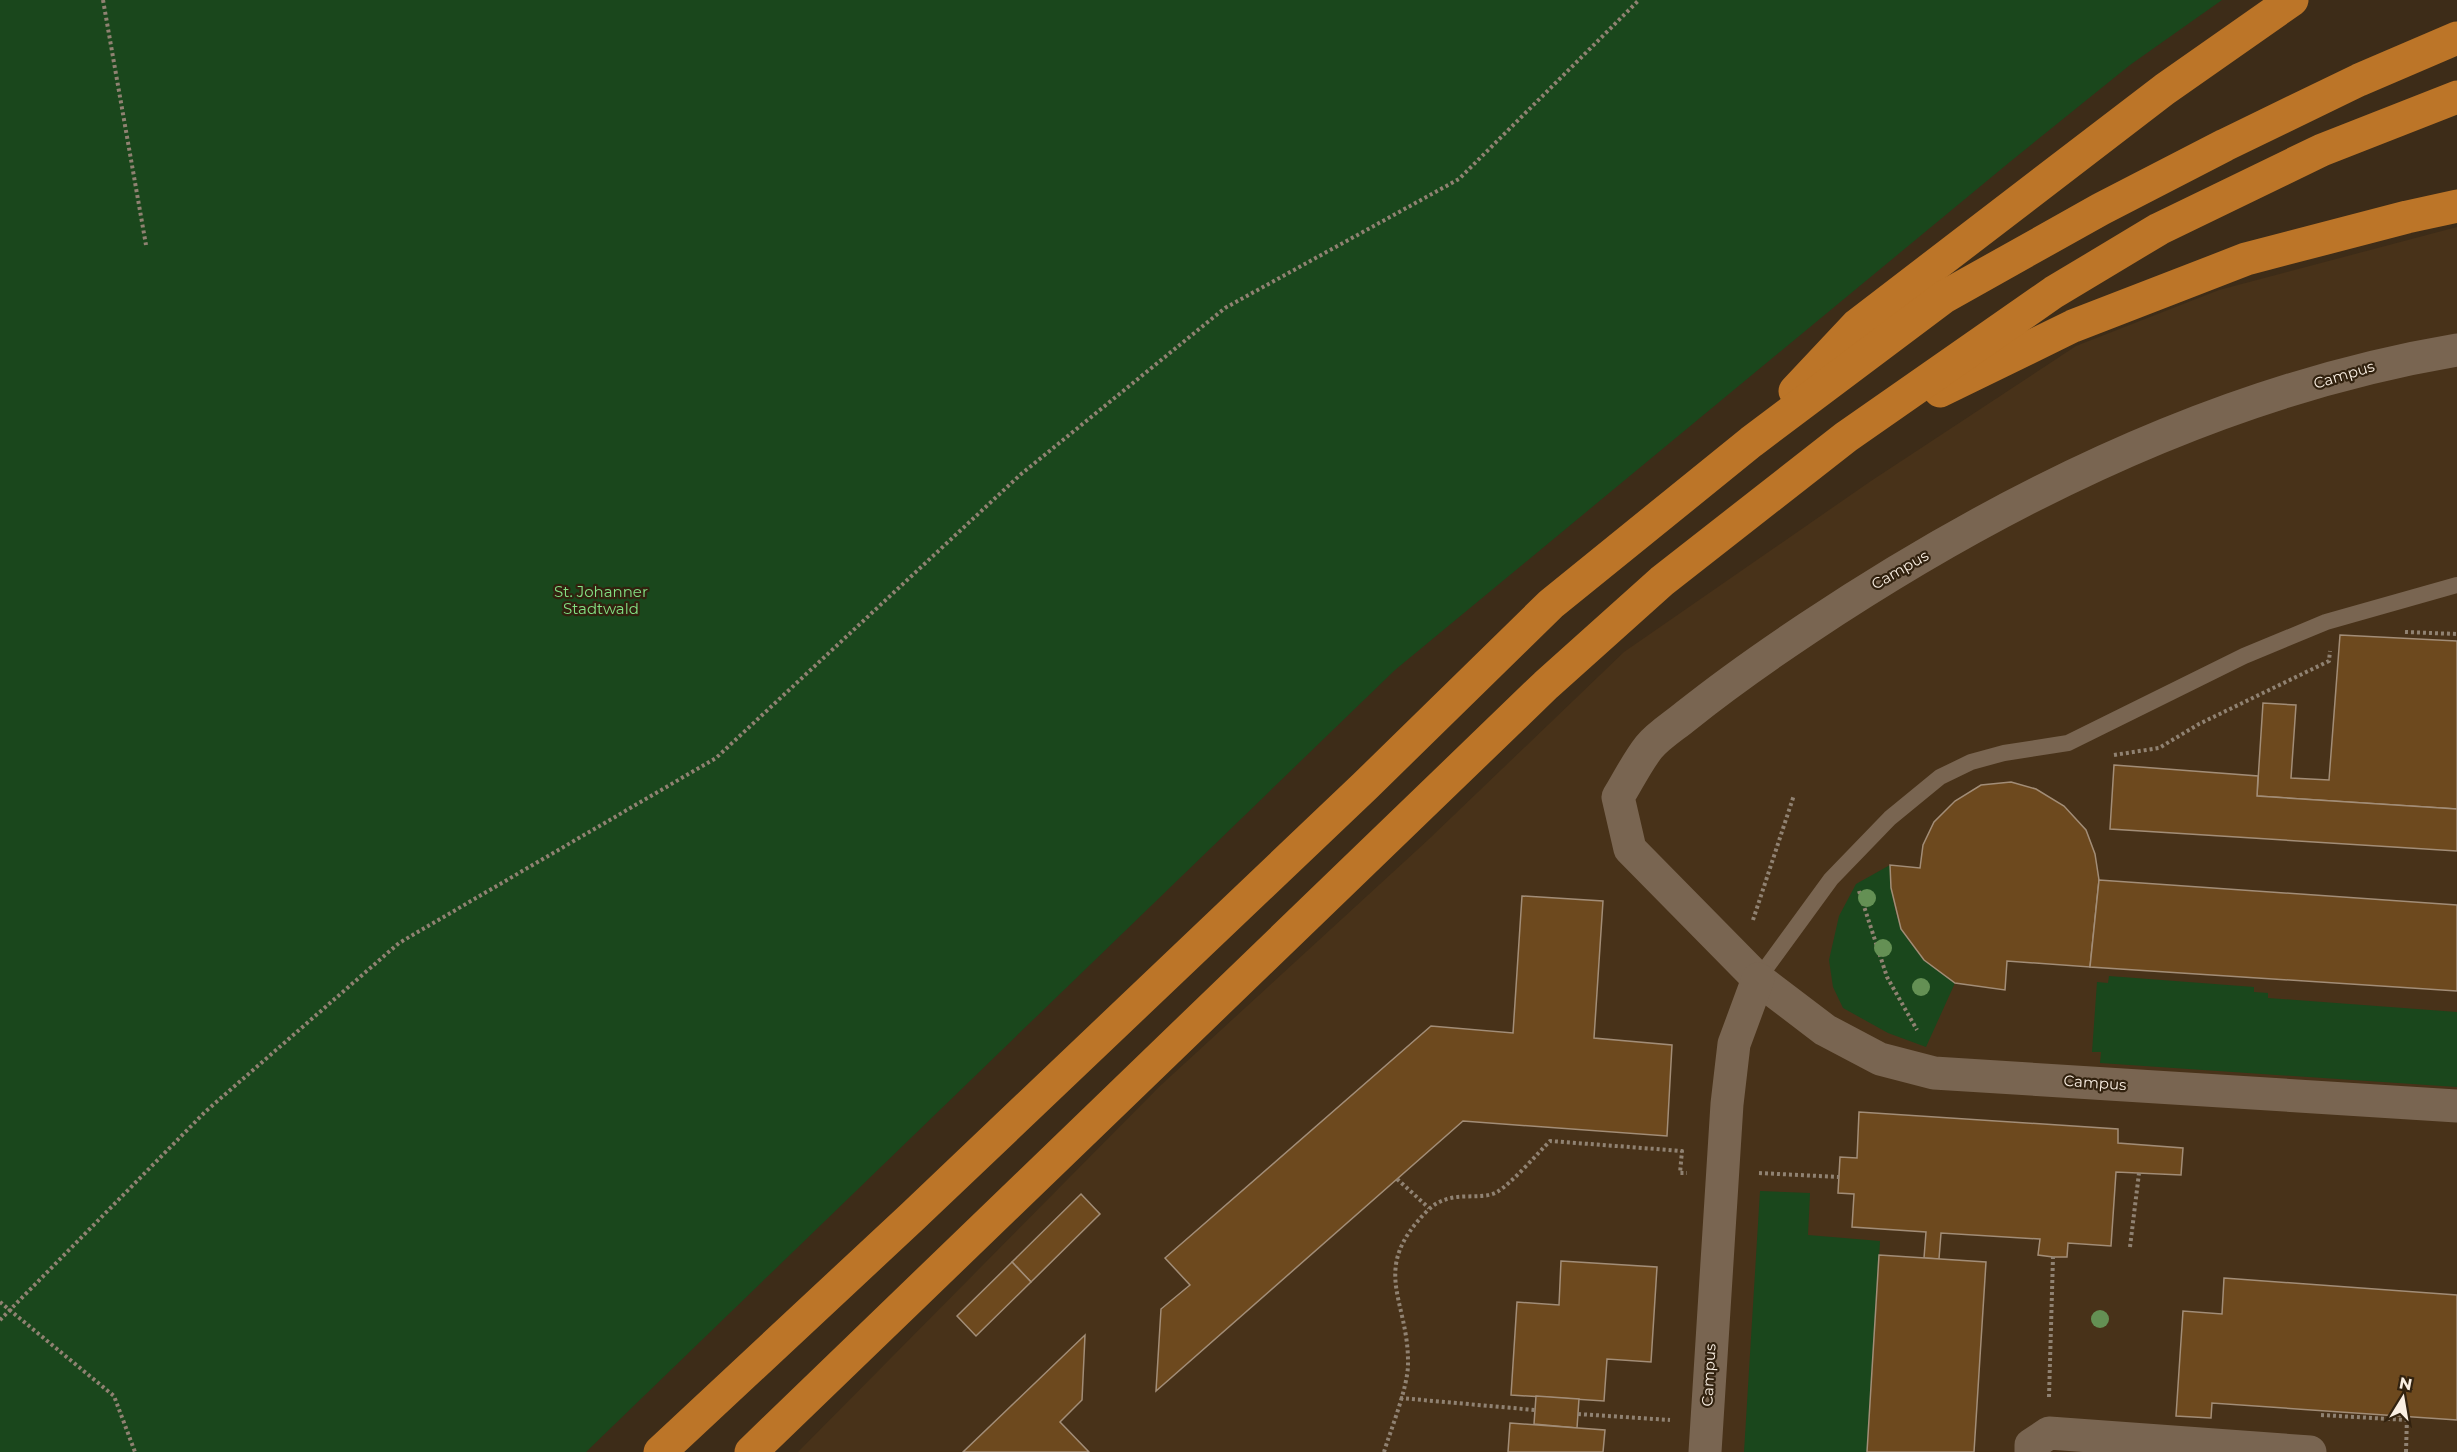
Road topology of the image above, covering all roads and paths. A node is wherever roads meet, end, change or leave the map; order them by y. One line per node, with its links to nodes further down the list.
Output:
1 (103, 0): 7 (path)
2 (1639, 0): 30 (path)
3 (2292, 0): 10 (highway)
4 (2457, 38): 10 (highway)
5 (2457, 97): 9 (highway)
6 (2457, 206): 9 (highway)
7 (146, 245)
8 (2457, 350): 18 (street, Campus)
9 (1846, 436): 40 (highway)
10 (1751, 442): 39 (highway)
11 (2457, 585): 18 (lane)
12 (2401, 632): 13 (path)
13 (2457, 634)
14 (2330, 650): 15 (path)
15 (2106, 756)
16 (1794, 795): 18 (path)
17 (1856, 884): 19 (path)
18 (1749, 969): 20 (street, Campus); 36 (street, Campus)
19 (1920, 1037)
20 (2457, 1106)
21 (1698, 1173): 26 (path)
22 (1759, 1173): 24 (path)
23 (2139, 1173): 27 (path)
24 (1839, 1177)
25 (1397, 1179): 26 (path)
26 (1429, 1209): 32 (path)
27 (2130, 1247)
28 (2053, 1257): 37 (path)
29 (0, 1302): 30 (path)
30 (12, 1310): 31 (path); 38 (path)
31 (0, 1320)
32 (1400, 1398): 33 (path); 41 (path)
33 (1535, 1410)
34 (1578, 1414): 36 (path)
35 (2317, 1415): 43 (path)
36 (1706, 1437)
37 (2040, 1443): 42 (street)
38 (135, 1452)
39 (660, 1452)
40 (751, 1452)
41 (1384, 1452)
42 (2310, 1452)
43 (2406, 1452)

